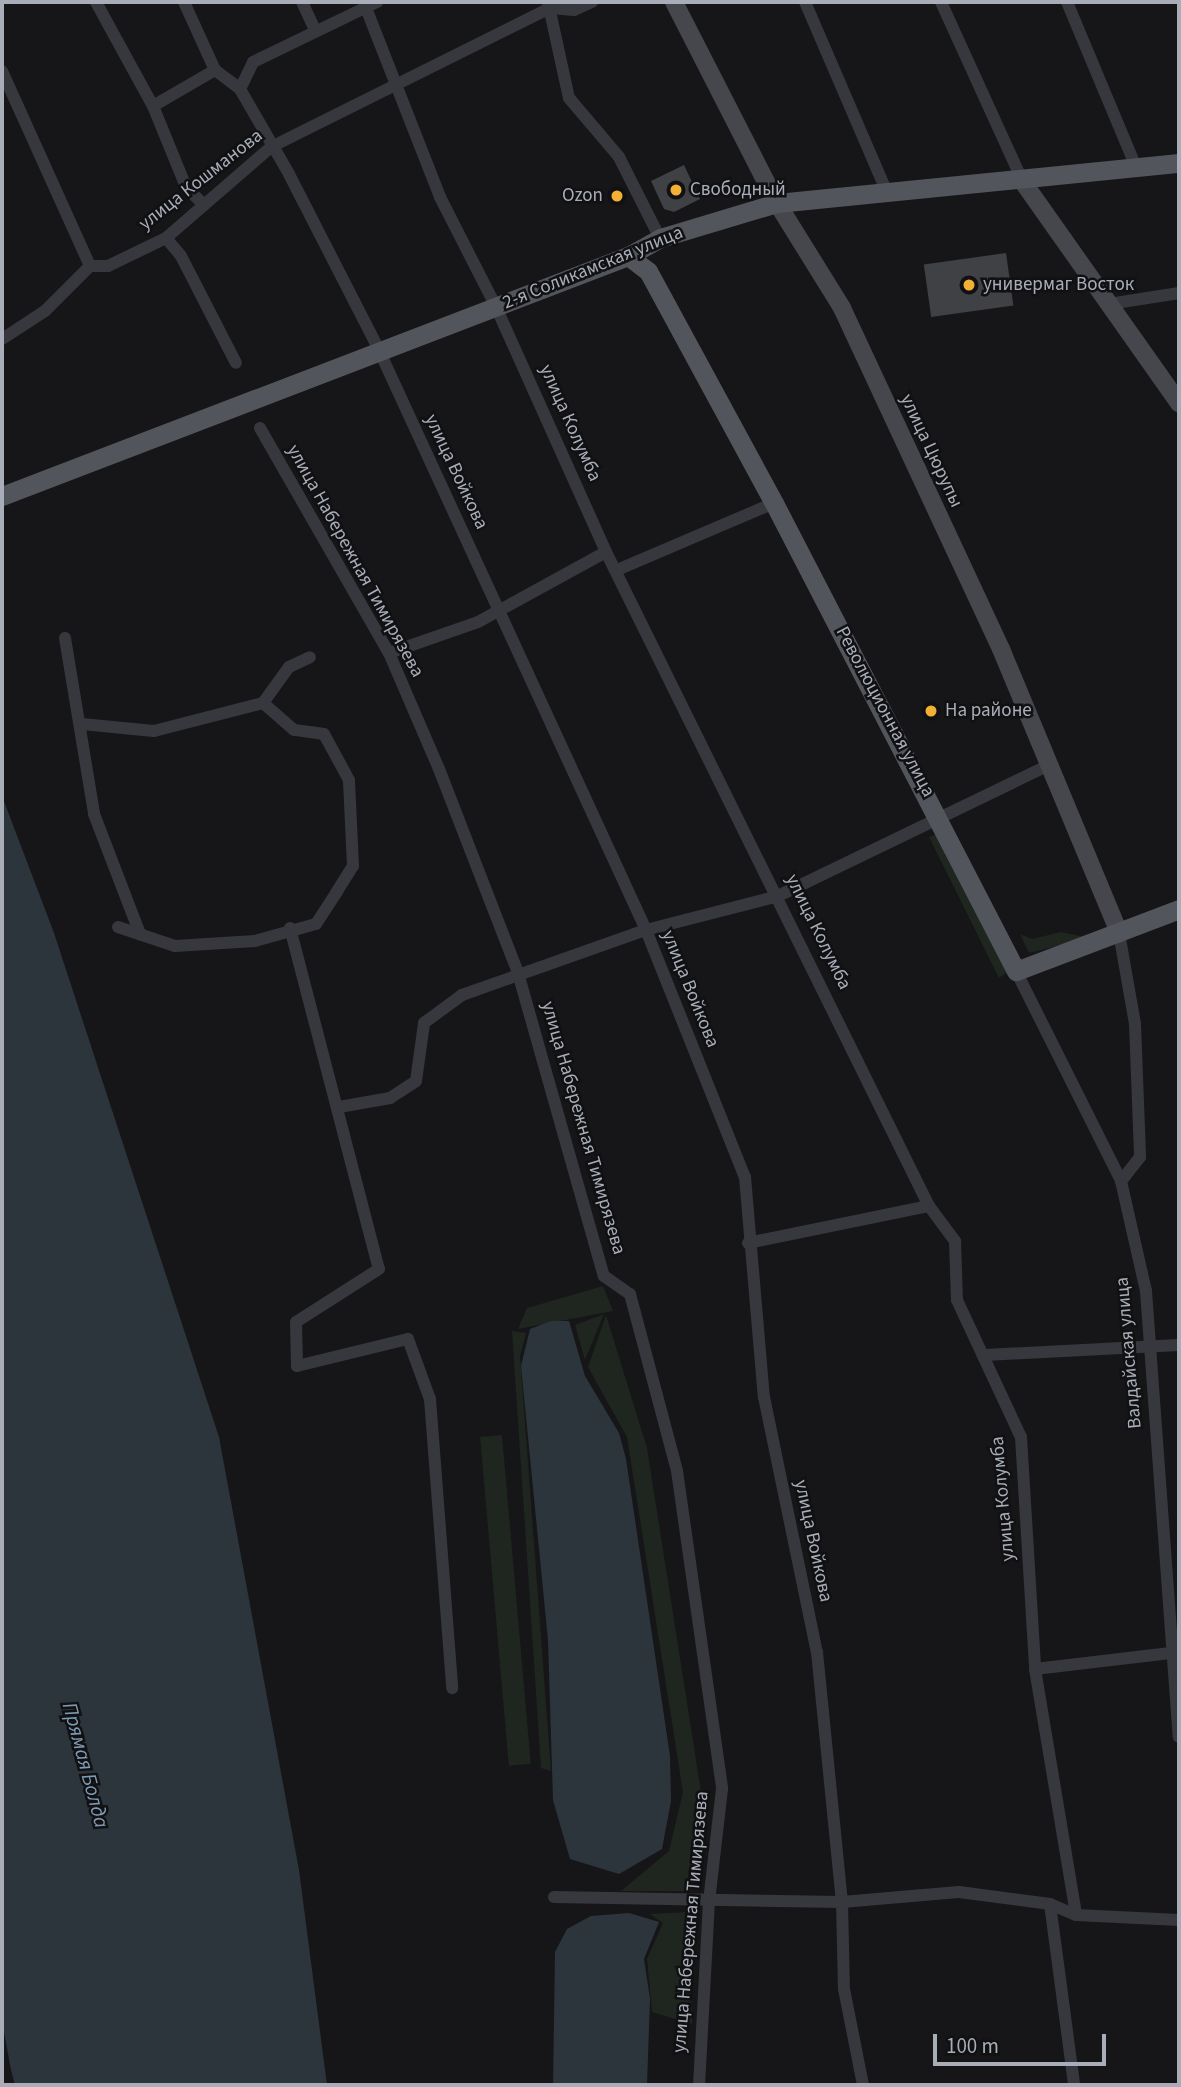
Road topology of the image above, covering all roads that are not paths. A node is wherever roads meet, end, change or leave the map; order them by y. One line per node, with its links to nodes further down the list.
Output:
1 (96, 2): 16 (street)
2 (184, 2): 12 (street, улица Войкова)
3 (302, 2): 11 (street)
4 (592, 2): 10 (street, улица Кошманова)
5 (674, 2): 23 (street, улица Цюрупы)
6 (805, 2): 21 (street)
7 (941, 2): 20 (street)
8 (1067, 2): 19 (street)
9 (371, 5): 11 (street); 14 (street, улица Колумба)
10 (549, 5): 14 (street, улица Кошманова); 25 (street)
11 (314, 28): 15 (street)
12 (215, 70): 15 (street, улица Войкова); 16 (street)
13 (2, 71): 27 (street)
14 (393, 82): 17 (street, улица Кошманова); 30 (street, улица Колумба)
15 (240, 89): 17 (street, улица Войкова)
16 (153, 106): 22 (street)
17 (271, 146): 22 (street, улица Кошманова); 32 (street, улица Войкова)
18 (1179, 163): 19 (main road, 2-я Соликамская улица)
19 (1137, 169): 20 (main road, 2-я Соликамская улица)
20 (1023, 182): 21 (main road, 2-я Соликамская улица); 29 (street)
21 (887, 192): 23 (main road, 2-я Соликамская улица)
22 (202, 203): 24 (street, улица Кошманова)
23 (777, 203): 25 (main road, 2-я Соликамская улица); 46 (street, улица Цюрупы)
24 (166, 238): 27 (street, улица Кошманова); 33 (street)
25 (660, 238): 26 (main road, 2-я Соликамская улица)
26 (628, 256): 30 (main road, 2-я Соликамская улица); 37 (main road, Революционная улица)
27 (90, 266): 31 (street)
28 (1179, 293): 29 (street)
29 (1109, 304): 34 (street)
30 (496, 307): 32 (main road, 2-я Соликамская улица); 38 (street, улица Колумба)
31 (2, 339)
32 (377, 348): 36 (main road, 2-я Соликамская улица); 40 (street, улица Войкова)
33 (236, 363)
34 (1179, 403)
35 (260, 428): 42 (street, улица Набережная Тимирязева)
36 (2, 496)
37 (774, 503): 39 (street); 47 (main road, Революционная улица)
38 (606, 552): 39 (street, улица Колумба); 40 (street)
39 (617, 569): 48 (street, улица Колумба)
40 (497, 607): 42 (street); 52 (street, улица Войкова)
41 (65, 638): 45 (street)
42 (389, 653): 56 (street, улица Набережная Тимирязева)
43 (310, 657): 44 (street)
44 (263, 702): 45 (street); 51 (street)
45 (82, 724): 54 (street)
46 (1049, 765): 47 (street); 53 (street, улица Цюрупы)
47 (942, 820): 48 (street); 55 (main road, Революционная улица)
48 (778, 896): 52 (street); 59 (street, улица Колумба)
49 (1179, 909): 53 (main road)
50 (118, 927): 54 (street)
51 (289, 928): 54 (street); 57 (street)
52 (646, 930): 56 (street); 60 (street, улица Войкова)
53 (1119, 933): 55 (main road); 58 (street)
54 (140, 934)
55 (1016, 971): 58 (street, Революционная улица)
56 (518, 973): 57 (street); 69 (street, улица Набережная Тимирязева)
57 (339, 1107): 66 (street)
58 (1121, 1181): 62 (street, Валдайская улица)
59 (929, 1206): 60 (street); 63 (street, улица Колумба)
60 (748, 1243): 70 (street, улица Войкова)
61 (1179, 1345): 62 (street)
62 (1149, 1349): 63 (street); 64 (street, Валдайская улица)
63 (986, 1355): 65 (street, улица Колумба)
64 (1177, 1652): 65 (street); 67 (street, Валдайская улица)
65 (1035, 1669): 72 (street, улица Колумба)
66 (452, 1688)
67 (1179, 1737)
68 (554, 1897): 69 (street)
69 (709, 1900): 70 (street); 74 (street, улица Набережная Тимирязева)
70 (842, 1902): 71 (street); 75 (street, улица Войкова)
71 (1050, 1904): 72 (street); 76 (street)
72 (1076, 1914): 73 (street)
73 (1179, 1920)
74 (699, 2085)
75 (863, 2085)
76 (1074, 2085)

